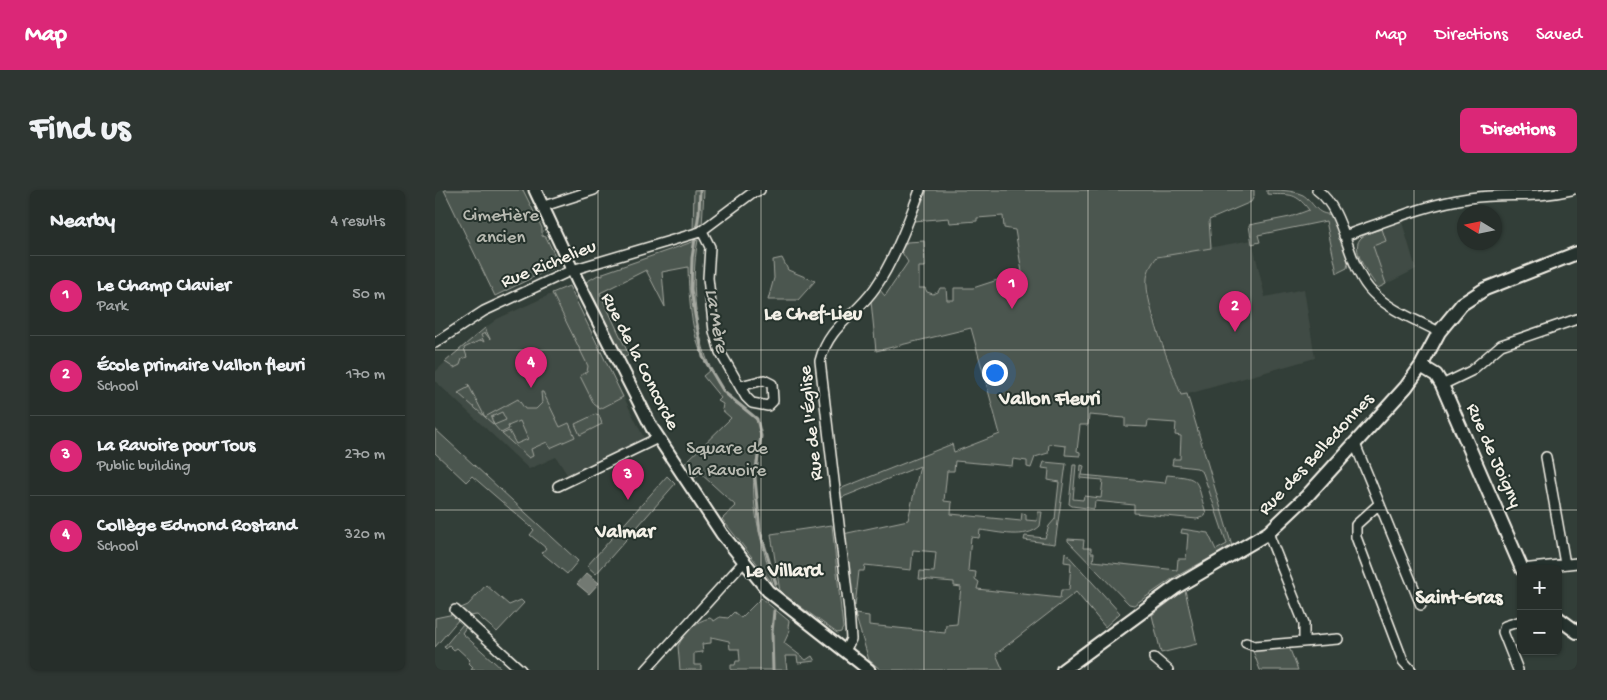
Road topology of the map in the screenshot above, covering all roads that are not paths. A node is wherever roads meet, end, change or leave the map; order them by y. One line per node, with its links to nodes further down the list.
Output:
1 (535, 190): 8 (street, Rue de la Concorde)
2 (594, 190): 8 (street)
3 (760, 190): 9 (street)
4 (920, 190): 38 (street, Rue de l'Église)
5 (1317, 190): 10 (street)
6 (1572, 190): 7 (street)
7 (1514, 193): 10 (street)
8 (544, 206): 12 (street, Rue de la Concorde)
9 (701, 232): 12 (street, Rue Richelieu); 18 (street)
10 (1344, 236): 14 (street)
11 (1577, 253): 14 (main road, Rue des Belledonnes)
12 (572, 270): 15 (street, Rue Richelieu); 19 (street, Rue de la Concorde)
13 (1577, 319): 17 (street)
14 (1439, 332): 16 (main road, Rue des Belledonnes)
15 (435, 343)
16 (1421, 366): 17 (main road, Rue de Joigny); 20 (main road, Rue des Belledonnes)
17 (1442, 385): 28 (main road, Rue de Joigny)
18 (740, 386)
19 (658, 438): 22 (street); 25 (street, Rue de la Concorde)
20 (1355, 444): 23 (street); 24 (main road, Rue des Belledonnes)
21 (1546, 457): 27 (street)
22 (558, 486)
23 (1379, 504): 30 (street); 45 (street)
24 (1268, 533): 36 (street); 43 (main road, Rue des Belledonnes)
25 (743, 562): 38 (street, Rue de la Concorde); 41 (street)
26 (1577, 563): 27 (street)
27 (1565, 564): 29 (street)
28 (1520, 565)
29 (1556, 565)
30 (1421, 605)
31 (455, 610): 40 (street)
32 (1562, 621): 34 (main road)
33 (1517, 622): 46 (street)
34 (1577, 632)
35 (1338, 639): 36 (street)
36 (1304, 641): 37 (street)
37 (1246, 643)
38 (845, 651): 42 (street, Rue de la Concorde)
39 (1154, 658): 44 (street)
40 (521, 670)
41 (646, 670)
42 (869, 670)
43 (1063, 670)
44 (1168, 670)
45 (1411, 670)
46 (1518, 670)

